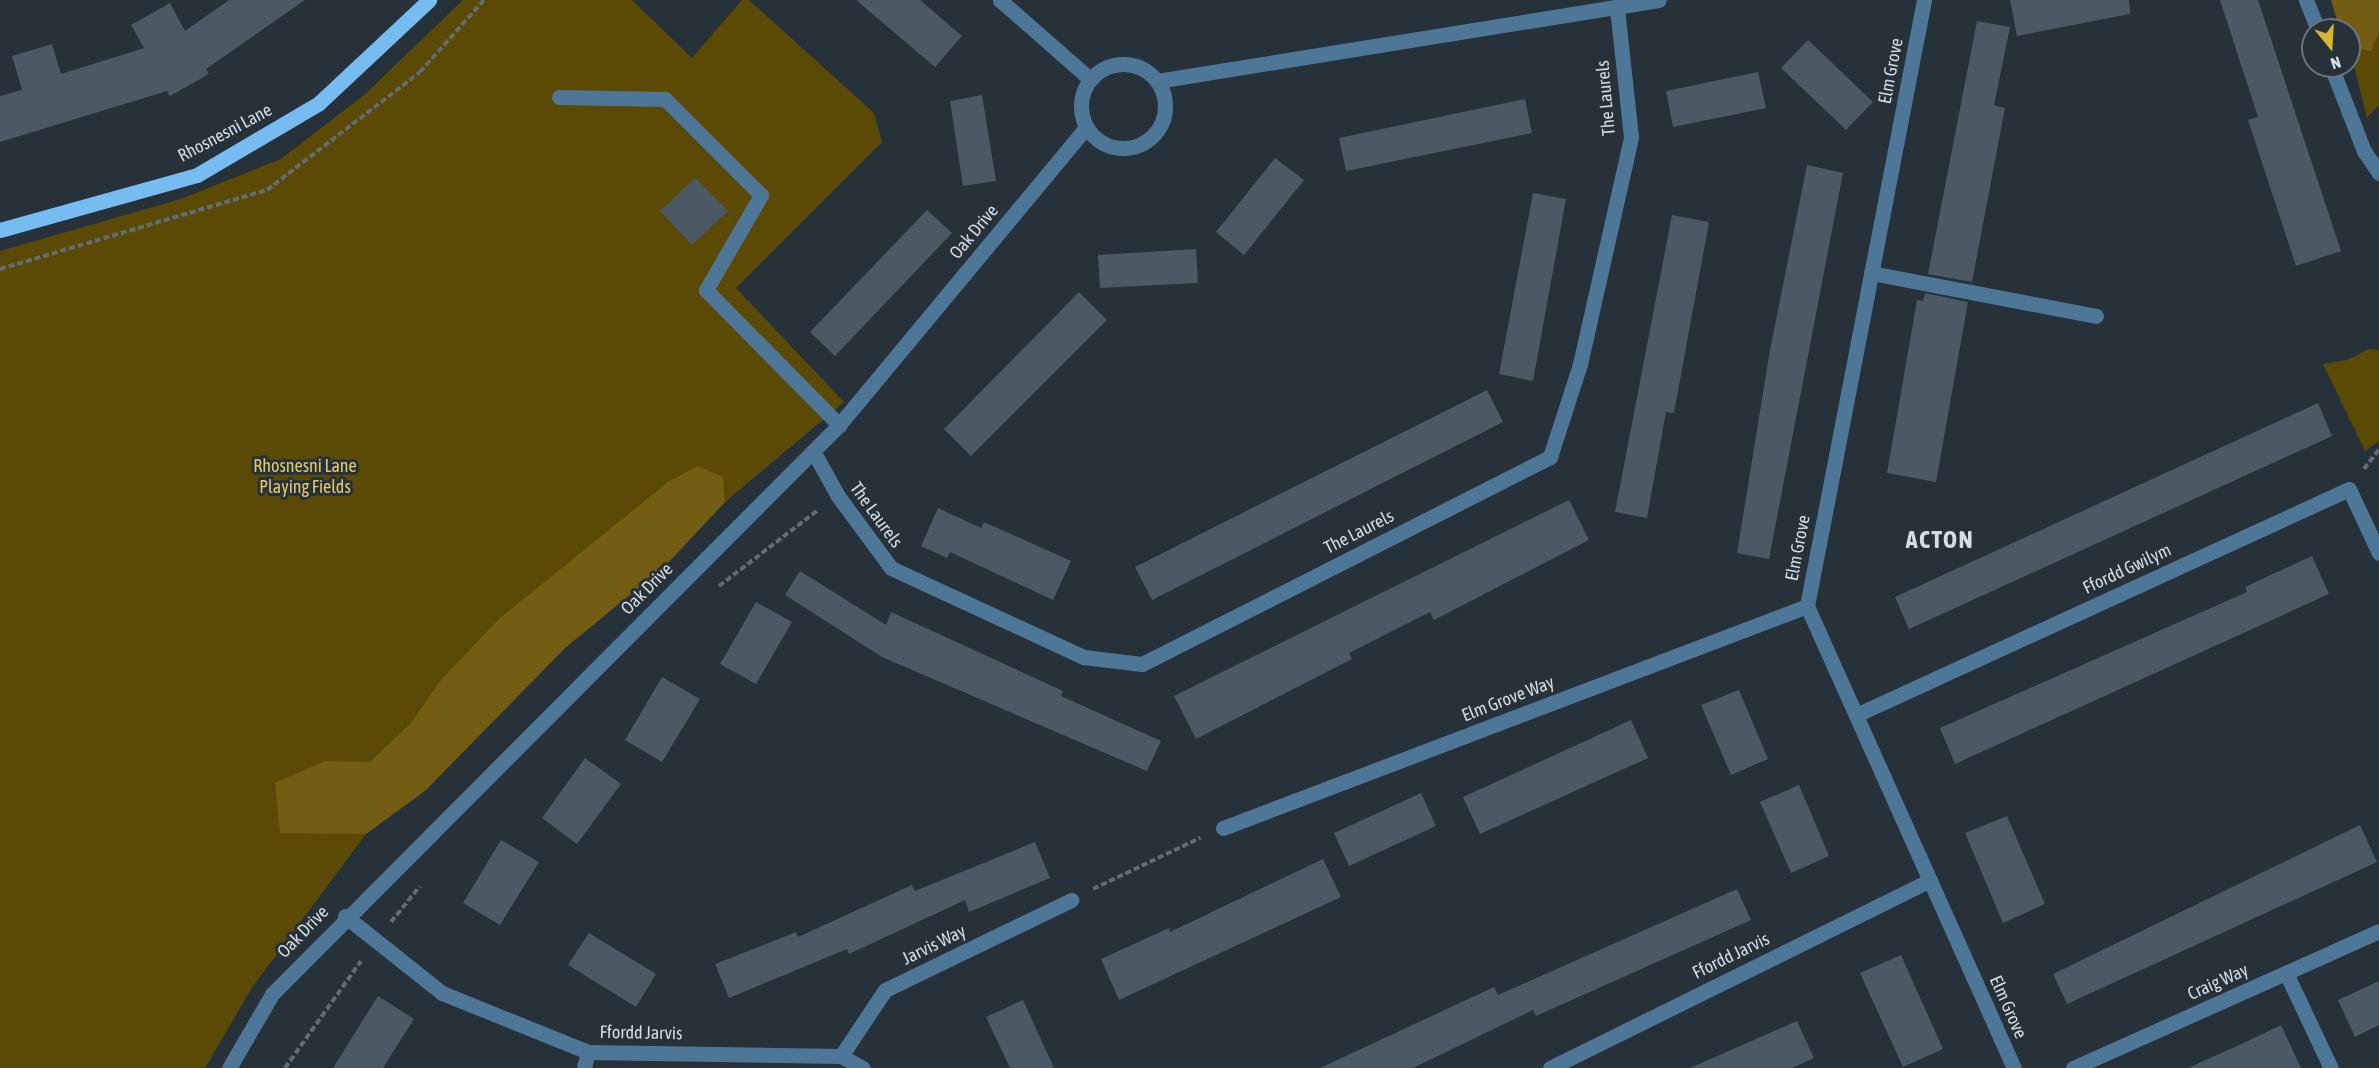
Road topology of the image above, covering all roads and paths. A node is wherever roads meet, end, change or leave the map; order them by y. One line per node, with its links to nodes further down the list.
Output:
1 (429, 0): 14 (main road, Rhosnesni Lane)
2 (999, 0): 9 (street)
3 (1659, 0): 6 (street)
4 (1924, 0): 15 (street, Elm Grove)
5 (2306, 0): 7 (street)
6 (1617, 8): 10 (street); 18 (street, The Laurels)
7 (2313, 18)
8 (2336, 78): 13 (street)
9 (1090, 79): 10 (street); 12 (street)
10 (1157, 81): 12 (street)
11 (559, 97): 17 (street)
12 (1086, 128): 17 (street, Oak Drive)
13 (2379, 173)
14 (0, 230)
15 (1871, 273): 16 (street); 20 (street, Elm Grove)
16 (2096, 316)
17 (839, 425): 18 (street, Oak Drive)
18 (813, 451): 25 (street, Oak Drive)
19 (2379, 553): 21 (street, Ffordd Gwilym)
20 (1807, 606): 21 (street, Elm Grove); 22 (street, Elm Grove Way)
21 (1856, 714): 23 (street, Elm Grove)
22 (1223, 828): 24 (path)
23 (1930, 880): 35 (street, Ffordd Jarvis); 36 (street, Elm Grove)
24 (1071, 900): 30 (street, Jarvis Way)
25 (345, 916): 27 (street, Ffordd Jarvis); 31 (street, Oak Drive)
26 (2379, 931): 28 (street, Craig Way)
27 (376, 941): 29 (street, Ffordd Jarvis); 32 (path)
28 (2286, 973): 37 (street, Craig Way); 38 (street)
29 (588, 1052): 30 (street, Ffordd Jarvis); 33 (street)
30 (841, 1056): 34 (street, Ffordd Jarvis)
31 (229, 1068)
32 (285, 1068)
33 (584, 1068)
34 (863, 1068)
35 (1550, 1068)
36 (2014, 1068)
37 (2073, 1068)
38 (2331, 1068)

